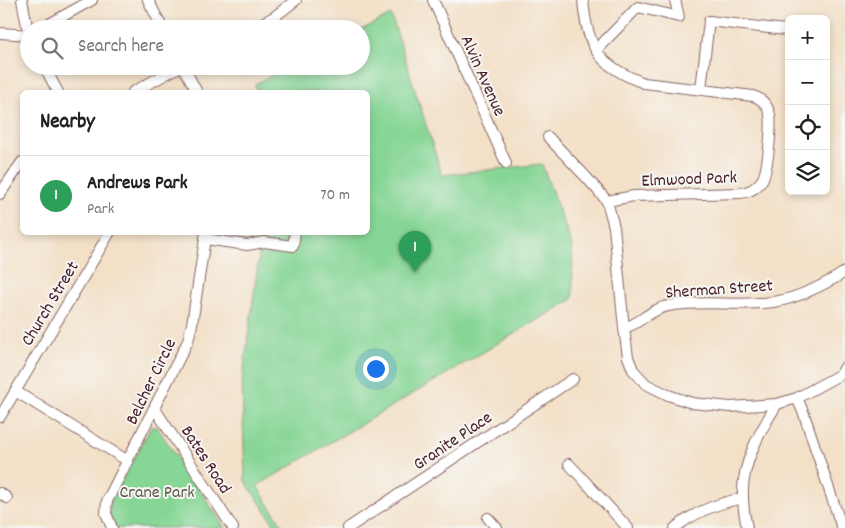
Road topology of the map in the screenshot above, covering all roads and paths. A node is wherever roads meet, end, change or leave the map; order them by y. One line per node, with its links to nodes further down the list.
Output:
1 (22, 0): 9 (street)
2 (92, 0): 10 (street)
3 (148, 0): 11 (street)
4 (296, 0): 12 (street)
5 (433, 0): 25 (street, Alvin Avenue)
6 (583, 0): 16 (street, Elmwood Park)
7 (674, 0): 8 (street)
8 (647, 5): 16 (street)
9 (26, 20)
10 (56, 20)
11 (158, 20)
12 (268, 20)
13 (785, 30): 20 (street)
14 (0, 33): 15 (street)
15 (20, 34)
16 (596, 50): 20 (street, Elmwood Park)
17 (49, 75): 21 (street)
18 (165, 75): 22 (street)
19 (187, 75): 23 (street)
20 (701, 89): 28 (street, Elmwood Park)
21 (57, 90)
22 (137, 90)
23 (195, 90)
24 (548, 137): 28 (street)
25 (506, 163)
26 (20, 165): 27 (street)
27 (0, 194)
28 (606, 201): 34 (street)
29 (108, 235): 37 (street, Church Street)
30 (295, 235): 32 (street)
31 (205, 237): 32 (street); 40 (street, Belcher Circle)
32 (265, 237)
33 (845, 272): 34 (street, Sherman Street)
34 (624, 328): 39 (street)
35 (844, 372): 38 (street)
36 (573, 379): 48 (street, Granite Place)
37 (15, 391): 41 (street, Church Street); 42 (street)
38 (797, 398): 39 (street); 53 (street)
39 (777, 404): 44 (street)
40 (155, 409): 42 (street, Belcher Circle); 47 (street, Bates Road)
41 (0, 417)
42 (128, 461): 46 (street, Belcher Circle)
43 (569, 464): 50 (street)
44 (743, 498): 51 (street); 52 (street)
45 (488, 518): 49 (street)
46 (112, 528)
47 (233, 528)
48 (348, 528)
49 (497, 528)
50 (628, 528)
51 (675, 528)
52 (747, 528)
53 (842, 528)

